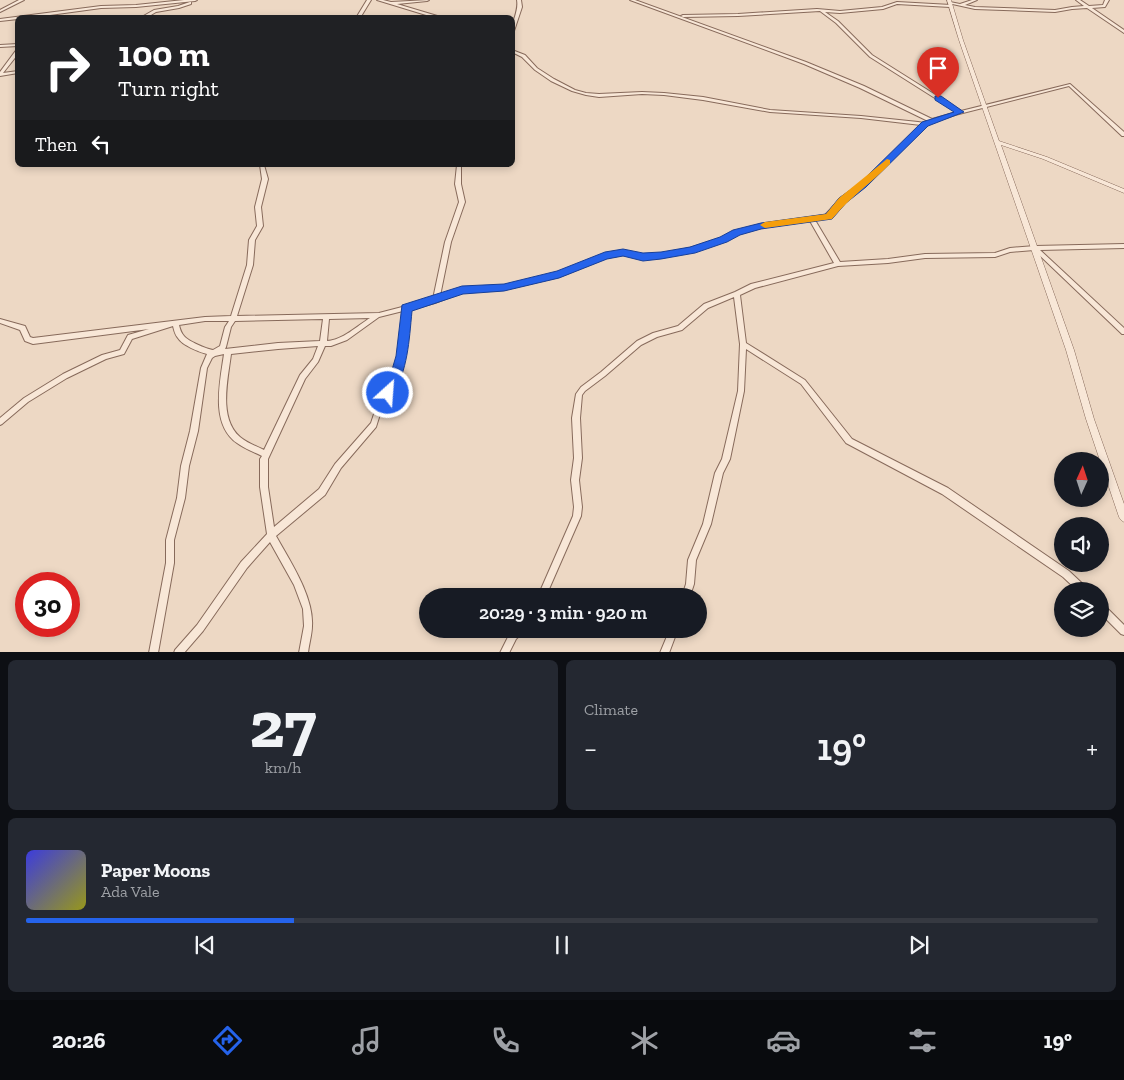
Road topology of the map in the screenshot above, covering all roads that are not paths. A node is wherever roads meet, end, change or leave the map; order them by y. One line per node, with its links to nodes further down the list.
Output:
1 (22, 0): 15 (street)
2 (196, 0): 17 (street); 18 (street)
3 (369, 0): 19 (street)
4 (378, 0): 11 (street)
5 (424, 0): 11 (street)
6 (519, 0): 24 (street)
7 (632, 0): 21 (street)
8 (975, 0): 13 (street)
9 (1078, 0): 14 (street)
10 (1107, 0): 14 (street)
11 (391, 3): 20 (street)
12 (950, 3): 13 (street); 16 (street); 32 (street)
13 (960, 6): 14 (street)
14 (1088, 7): 25 (street)
15 (0, 11)
16 (822, 11): 21 (street); 33 (street)
17 (41, 15)
18 (148, 15)
19 (360, 15)
20 (432, 15)
21 (678, 16): 34 (street)
22 (15, 18): 23 (street)
23 (0, 20)
24 (515, 22)
25 (1124, 32)
26 (15, 45): 27 (street)
27 (0, 46)
28 (515, 52): 35 (street)
29 (15, 54): 31 (street)
30 (15, 72): 31 (street)
31 (0, 75)
32 (986, 108): 33 (street); 36 (street); 37 (street)
33 (960, 112): 34 (street)
34 (932, 121): 35 (street)
35 (925, 124): 41 (street)
36 (1124, 135)
37 (998, 142): 40 (street); 43 (street)
38 (262, 167): 50 (street)
39 (458, 167): 46 (street)
40 (1124, 191)
41 (811, 219): 44 (street); 46 (street)
42 (1124, 246): 43 (street)
43 (1035, 248): 44 (street); 53 (street); 60 (street)
44 (838, 264): 45 (street)
45 (737, 294): 54 (street); 63 (street)
46 (436, 300): 47 (street)
47 (406, 308): 48 (street); 61 (street)
48 (379, 315): 49 (street); 55 (street)
49 (326, 316): 50 (street); 55 (street)
50 (232, 319): 52 (street); 57 (street)
51 (0, 322): 52 (street)
52 (176, 323): 57 (street); 58 (street)
53 (1124, 332)
54 (743, 344): 62 (street); 64 (street)
55 (322, 345): 56 (street); 59 (street)
56 (228, 352): 57 (street); 59 (street)
57 (214, 353): 69 (street)
58 (0, 422)
59 (265, 454): 61 (street)
60 (1124, 517)
61 (271, 535): 70 (street); 71 (street)
62 (1074, 582)
63 (546, 588)
64 (689, 588)
65 (1109, 616): 66 (street)
66 (1124, 630)
67 (512, 638): 72 (street)
68 (670, 638): 73 (street)
69 (153, 652)
70 (178, 652)
71 (303, 652)
72 (504, 652)
73 (664, 652)

